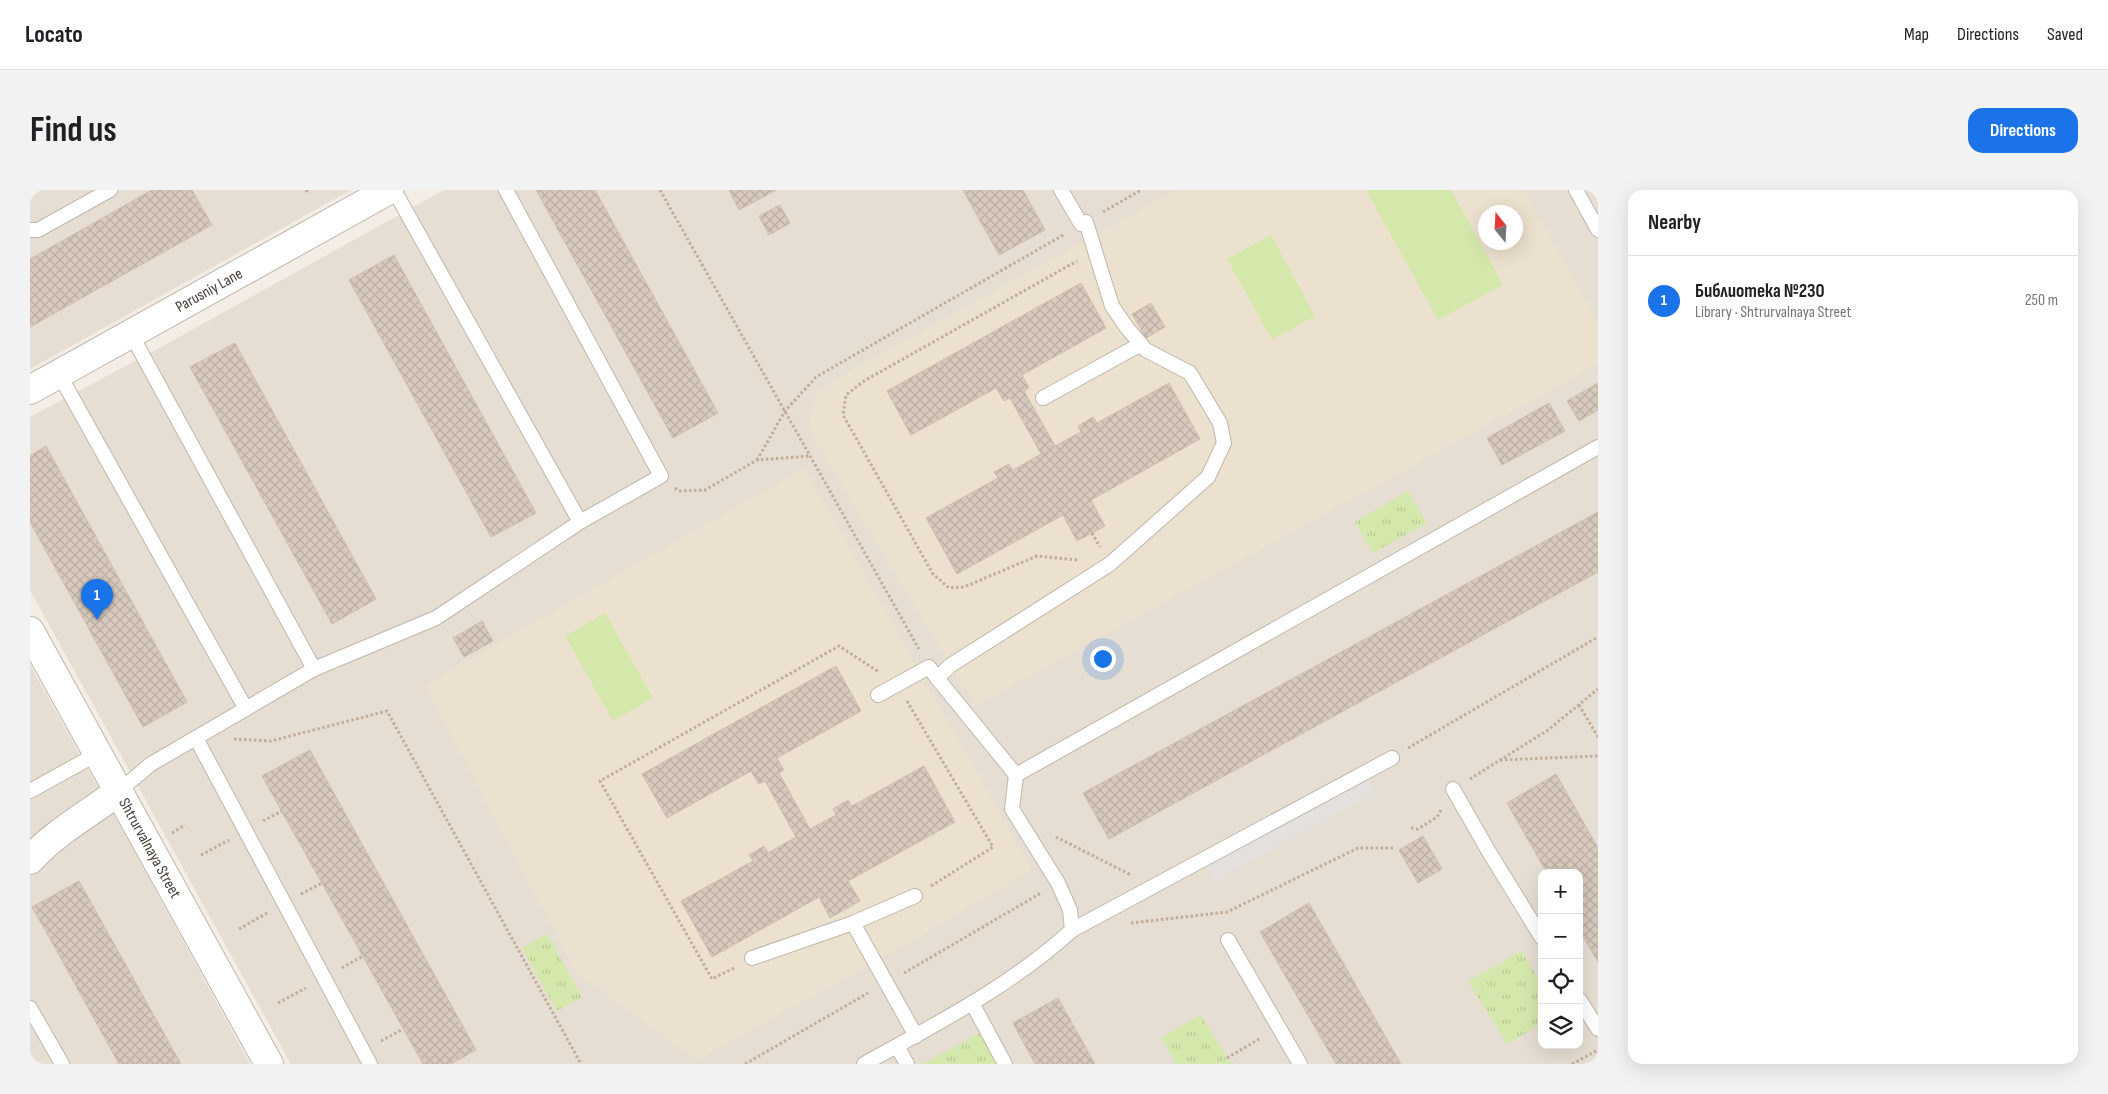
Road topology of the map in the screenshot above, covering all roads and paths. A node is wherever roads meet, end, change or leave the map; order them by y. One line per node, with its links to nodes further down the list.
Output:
1 (110, 190): 10 (lane)
2 (389, 190): 13 (street, Parusniy Lane)
3 (394, 190): 23 (lane)
4 (506, 190): 22 (lane)
5 (660, 190): 18 (path)
6 (1062, 190): 9 (lane)
7 (1141, 190): 9 (path)
8 (1576, 190): 11 (lane)
9 (1083, 223): 12 (lane); 18 (path)
10 (30, 230)
11 (1598, 230)
12 (1095, 251): 14 (lane); 24 (path)
13 (131, 334): 15 (street, Parusniy Lane); 27 (lane)
14 (1141, 344): 17 (lane); 24 (lane)
15 (59, 374): 16 (street, Parusniy Lane); 33 (lane)
16 (30, 390)
17 (1043, 398)
18 (785, 411): 20 (path); 21 (path)
19 (1598, 448): 40 (lane)
20 (810, 456): 21 (path); 28 (path)
21 (756, 460): 22 (path)
22 (661, 476): 23 (lane)
23 (580, 522): 27 (lane)
24 (1110, 564): 28 (lane)
25 (30, 632): 36 (street, Shtrurvalnaya Street)
26 (1598, 637): 38 (path)
27 (314, 669): 33 (lane)
28 (933, 672): 29 (lane); 40 (lane)
29 (898, 684): 31 (lane); 53 (path); 61 (path)
30 (1598, 689): 32 (path)
31 (878, 696)
32 (1579, 705): 34 (path); 39 (path)
33 (246, 709): 35 (lane)
34 (1598, 737)
35 (196, 738): 43 (lane); 47 (lane); 76 (path)
36 (97, 754): 42 (lane); 43 (street, Shtrurvalnaya Street)
37 (1598, 756): 39 (path)
38 (1392, 758): 52 (lane)
39 (1500, 760): 41 (path)
40 (1016, 775): 44 (lane)
41 (1453, 789): 46 (path); 59 (lane)
42 (30, 791)
43 (119, 791): 51 (street); 74 (street, Shtrurvalnaya Street)
44 (1018, 819): 52 (path); 58 (lane)
45 (186, 825): 48 (path)
46 (1411, 828)
47 (246, 830): 50 (path); 54 (lane)
48 (167, 836)
49 (1392, 848): 56 (path)
50 (201, 855)
51 (30, 860)
52 (1154, 886): 58 (lane)
53 (915, 896): 55 (lane)
54 (285, 903): 57 (path); 62 (lane)
55 (853, 923): 61 (lane); 69 (lane)
56 (1130, 923)
57 (239, 929)
58 (1072, 930): 64 (lane)
59 (1538, 932)
60 (1228, 940): 67 (lane)
61 (752, 958)
62 (324, 978): 63 (path); 75 (lane)
63 (278, 1003)
64 (972, 1003): 69 (lane); 79 (lane)
65 (1582, 1004): 68 (lane)
66 (30, 1008): 73 (lane)
67 (1279, 1027): 72 (path); 80 (lane)
68 (1598, 1030)
69 (916, 1036): 70 (lane)
70 (897, 1046): 77 (lane); 78 (lane)
71 (1598, 1050): 81 (path)
72 (1227, 1058)
73 (62, 1064)
74 (269, 1064)
75 (370, 1064)
76 (582, 1064)
77 (864, 1064)
78 (907, 1064)
79 (1005, 1064)
80 (1300, 1064)
81 (1572, 1064)

